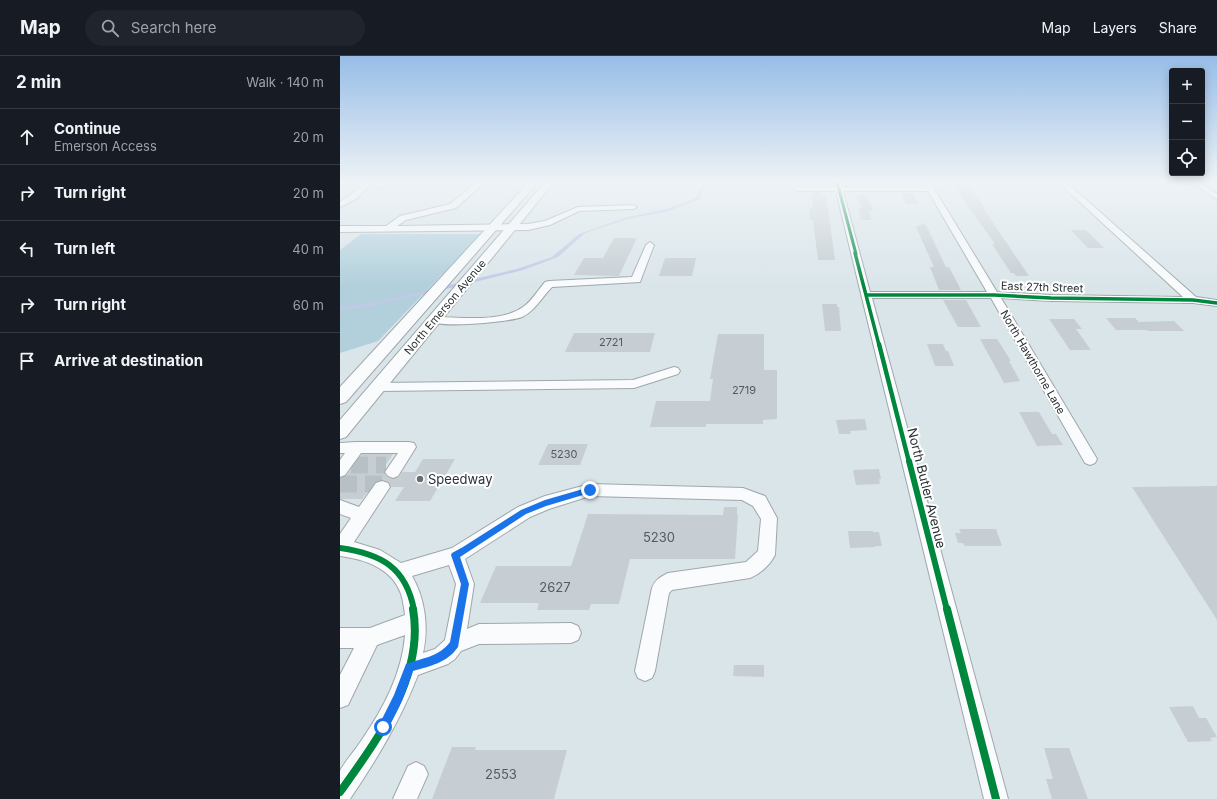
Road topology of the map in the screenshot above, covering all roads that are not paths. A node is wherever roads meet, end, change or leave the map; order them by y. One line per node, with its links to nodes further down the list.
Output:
1 (409, 217): 10 (street)
2 (503, 217): 8 (main road, North Emerson Avenue)
3 (521, 217): 9 (main road, North Emerson Avenue)
4 (560, 217): 9 (street)
5 (846, 217): 13 (street, North Butler Avenue)
6 (947, 217): 14 (street, North Hawthorne Lane)
7 (1100, 217): 15 (street)
8 (494, 227): 9 (street); 10 (street); 20 (main road, North Emerson Avenue)
9 (513, 227): 17 (main road, North Emerson Avenue)
10 (389, 228): 11 (street)
11 (340, 229)
12 (650, 245): 17 (street)
13 (866, 295): 14 (street, East 27th Street); 44 (street, North Butler Avenue)
14 (994, 295): 15 (street, East 27th Street); 24 (street, North Hawthorne Lane)
15 (1193, 300): 16 (street, East 27th Street)
16 (1217, 303)
17 (434, 320): 19 (main road, North Emerson Avenue)
18 (674, 371): 19 (street)
19 (378, 387): 21 (main road, North Emerson Avenue)
20 (340, 398)
21 (340, 432)
22 (340, 448): 23 (street)
23 (358, 448): 25 (street); 26 (street)
24 (1090, 459)
25 (345, 467)
26 (392, 467)
27 (382, 488): 29 (street)
28 (340, 507): 29 (street)
29 (363, 515): 30 (street)
30 (340, 548): 32 (street)
31 (455, 555): 32 (street); 37 (street); 39 (street)
32 (398, 572): 33 (street)
33 (416, 622): 36 (street); 38 (street)
34 (571, 633): 37 (street)
35 (340, 638): 36 (street)
36 (370, 638): 40 (street)
37 (454, 644): 38 (street)
38 (409, 668): 42 (street)
39 (645, 671)
40 (340, 697)
41 (416, 774): 43 (street)
42 (340, 792)
43 (405, 799)
44 (996, 799)

